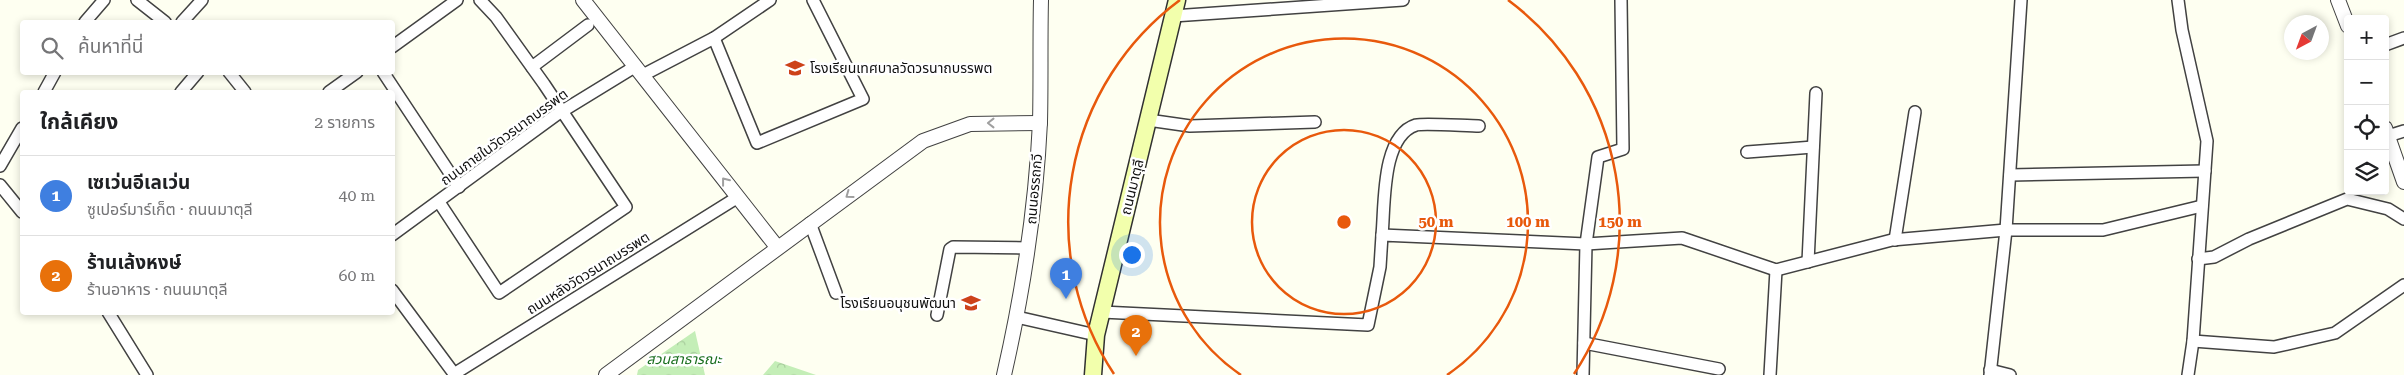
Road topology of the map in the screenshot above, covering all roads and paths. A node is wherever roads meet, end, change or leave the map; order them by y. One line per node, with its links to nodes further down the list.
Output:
1 (104, 0): 17 (street)
2 (137, 0): 18 (street)
3 (202, 0): 19 (street)
4 (457, 0): 24 (street)
5 (480, 0): 25 (street)
6 (583, 0): 26 (street)
7 (770, 0): 21 (street, ถนนภายในวัดวรนาถบรรพต)
8 (814, 0): 21 (street)
9 (1041, 0): 43 (street, ถนนอรรถกวี)
10 (1403, 0): 15 (street)
11 (1621, 0): 67 (street)
12 (2021, 0): 53 (street)
13 (2178, 0): 52 (street)
14 (2338, 0): 16 (street)
15 (1175, 8): 41 (main road, ถนนมาตุลี)
16 (2344, 16)
17 (87, 20)
18 (162, 20)
19 (184, 20)
20 (588, 25): 25 (street)
21 (714, 38): 26 (street, ถนนภายในวัดวรนาถบรรพต)
22 (2404, 38): 23 (street)
23 (2389, 44)
24 (395, 46)
25 (532, 67): 39 (street)
26 (639, 71): 39 (street, ถนนภายในวัดวรนาถบรรพต); 57 (street, one-way to 26)
27 (54, 75): 32 (street)
28 (195, 75): 33 (street)
29 (231, 75): 34 (street)
30 (353, 75): 35 (street)
31 (385, 75): 36 (street)
32 (45, 90)
33 (183, 90)
34 (243, 90)
35 (332, 90)
36 (395, 90)
37 (395, 90): 56 (street)
38 (1816, 93): 49 (street)
39 (561, 112): 56 (street, ถนนภายในวัดวรนาถบรรพต); 58 (street)
40 (1915, 112): 66 (street)
41 (1148, 120): 42 (street); 76 (main road, ถนนมาตุลี)
42 (1315, 122)
43 (1040, 123): 62 (street, one-way to 62); 69 (street, ถนนอรรถกวี)
44 (1479, 126): 65 (street)
45 (2404, 130): 47 (street)
46 (20, 131): 51 (street)
47 (2389, 132)
48 (2389, 138): 54 (street)
49 (1813, 147): 50 (street); 71 (street)
50 (1747, 152)
51 (0, 166)
52 (2205, 171): 53 (street); 59 (street)
53 (2010, 175): 63 (street)
54 (2404, 182)
55 (0, 186): 60 (street)
56 (459, 187): 58 (street, ถนนภายในวัดวรนาถบรรพต)
57 (738, 197): 68 (street); 87 (street, ถนนหลังวัดวรนาถบรรพต)
58 (439, 202): 64 (street, ถนนภายในวัดวรนาถบรรพต)
59 (2202, 206): 63 (street); 70 (street)
60 (20, 210)
61 (2404, 219): 70 (street)
62 (810, 223): 68 (street); 74 (street)
63 (2006, 230): 66 (street); 85 (street)
64 (395, 233)
65 (1382, 235): 67 (street); 76 (street)
66 (1895, 240): 71 (street)
67 (1586, 244): 72 (street); 82 (street)
68 (777, 247): 84 (street)
69 (1028, 248): 78 (street); 79 (street, ถนนอรรถกวี)
70 (2198, 259): 81 (street)
71 (1808, 262): 72 (street)
72 (1776, 270): 92 (street)
73 (2404, 285): 81 (street)
74 (836, 293)
75 (395, 294): 87 (street)
76 (1102, 312): 80 (main road, ถนนมาตุลี)
77 (110, 315): 86 (street)
78 (937, 315)
79 (1017, 318): 80 (street); 89 (street, ถนนอรรถกวี)
80 (1096, 336): 90 (main road, ถนนมาตุลี)
81 (2193, 342): 94 (street)
82 (1584, 343): 83 (street); 91 (street)
83 (1719, 369)
84 (620, 370): 88 (street)
85 (1990, 372): 93 (street)
86 (140, 373)
87 (454, 375)
88 (606, 375)
89 (1004, 375)
90 (1093, 375)
91 (1583, 375)
92 (1770, 375)
93 (2010, 375)
94 (2188, 375)

